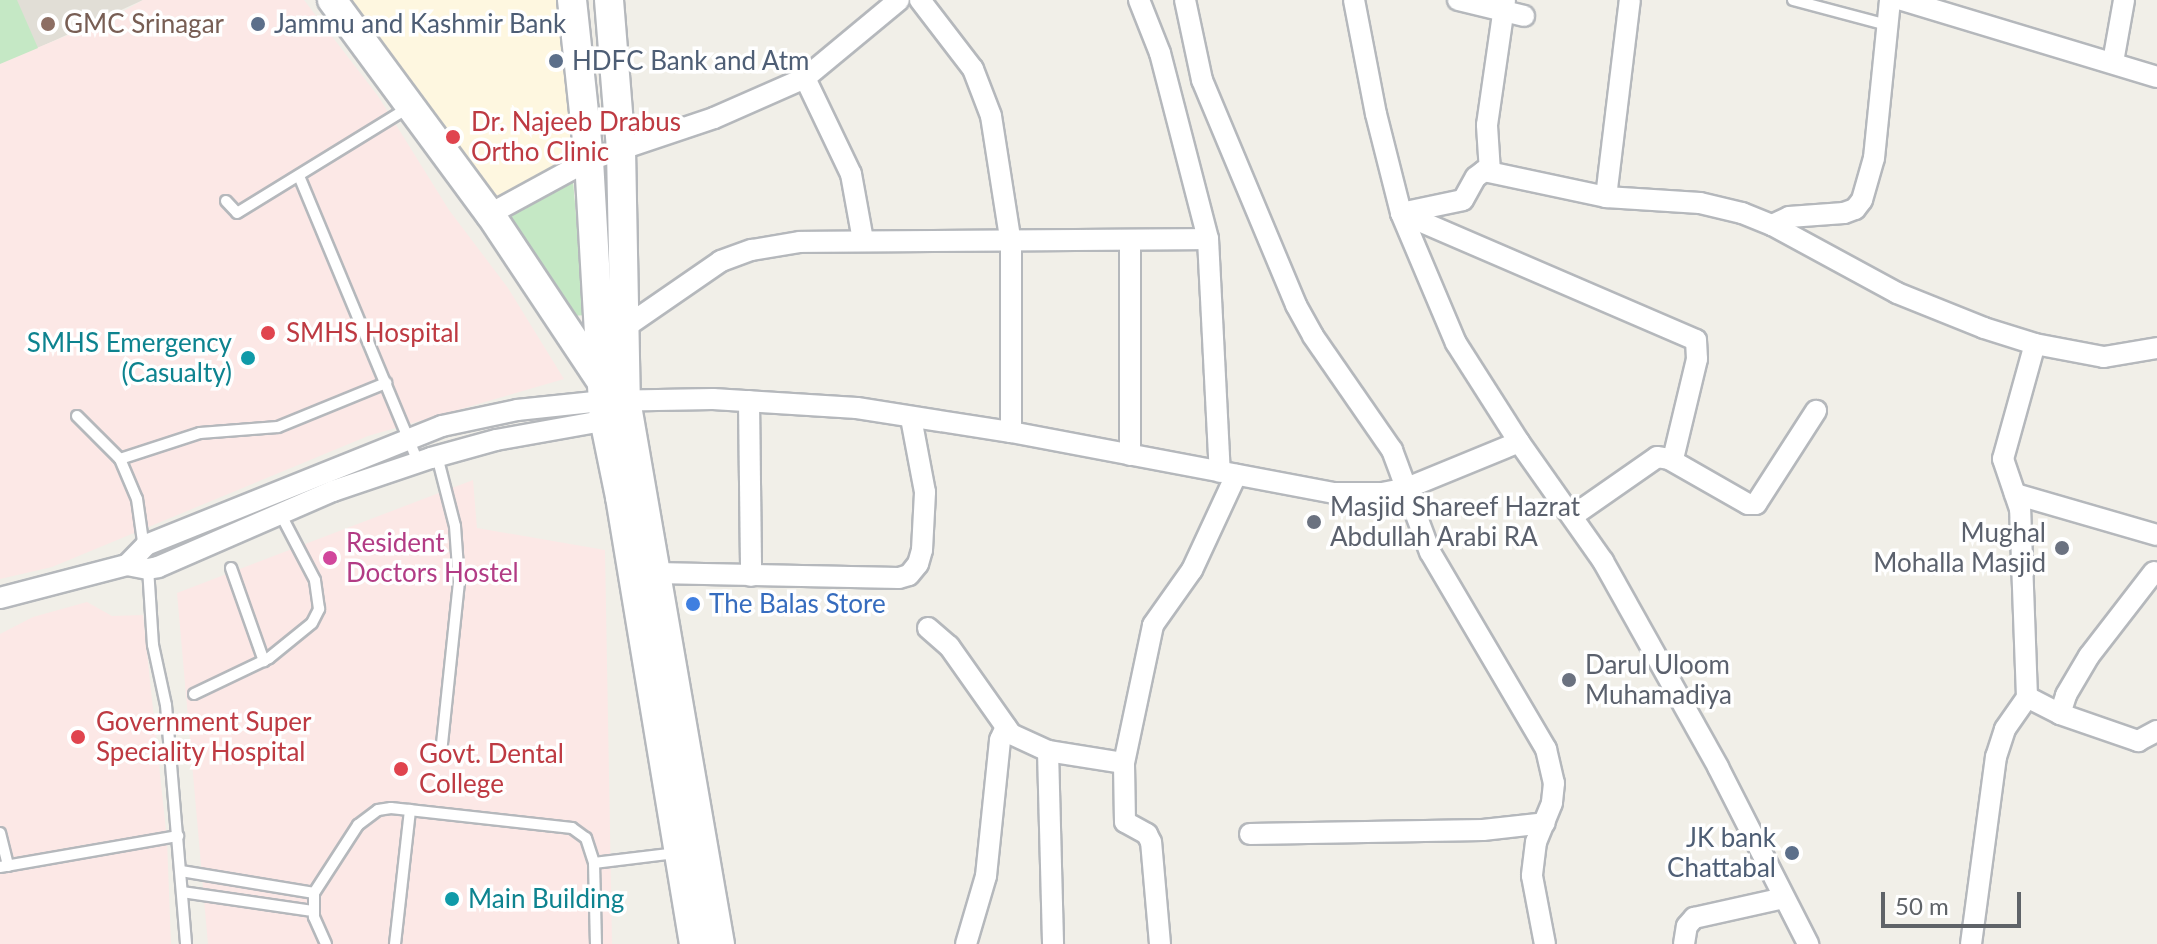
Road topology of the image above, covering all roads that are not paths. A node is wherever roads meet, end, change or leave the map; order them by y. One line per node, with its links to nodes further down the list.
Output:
1 (332, 0): 21 (main road)
2 (572, 0): 23 (main road)
3 (609, 0): 22 (main road)
4 (899, 0): 20 (street)
5 (920, 0): 34 (street)
6 (1139, 0): 31 (street)
7 (1185, 0): 52 (street)
8 (1354, 0): 28 (street)
9 (1458, 0): 15 (street)
10 (1630, 0): 26 (street)
11 (1793, 0): 17 (lane)
12 (1890, 0): 17 (street)
13 (1902, 0): 18 (street)
14 (2124, 0): 18 (street)
15 (1504, 6): 16 (street); 24 (street)
16 (1524, 16)
17 (1887, 25): 30 (street)
18 (2113, 62): 19 (street)
19 (2157, 77)
20 (805, 78): 22 (street); 32 (street)
21 (409, 107): 25 (lane); 29 (main road)
22 (621, 149): 23 (street); 35 (main road)
23 (589, 160): 29 (street); 40 (main road)
24 (1490, 172): 26 (street); 28 (street)
25 (299, 176): 27 (lane); 38 (lane)
26 (1606, 197): 30 (street)
27 (226, 201)
28 (1401, 213): 46 (street); 50 (street)
29 (490, 214): 40 (main road)
30 (1772, 225): 36 (street)
31 (1208, 239): 33 (street); 51 (street)
32 (863, 240): 34 (street); 35 (street)
33 (1130, 241): 34 (street); 47 (street)
34 (1011, 243): 44 (street)
35 (624, 328): 40 (main road)
36 (2035, 344): 37 (street); 53 (street)
37 (2157, 348)
38 (386, 383): 45 (lane); 48 (lane)
39 (749, 401): 40 (street); 43 (street); 63 (street)
40 (613, 404): 45 (street); 49 (street); 62 (main road); 81 (main road)
41 (1816, 411): 50 (street)
42 (77, 416): 48 (lane)
43 (911, 418): 44 (street); 63 (street)
44 (1011, 432): 47 (street)
45 (410, 439): 49 (lane); 57 (street)
46 (1519, 442): 52 (street); 55 (street)
47 (1130, 455): 51 (street)
48 (120, 459): 57 (lane)
49 (428, 459): 54 (street); 73 (lane)
50 (1669, 459): 55 (street)
51 (1228, 474): 52 (street); 75 (street)
52 (1416, 484): 77 (street)
53 (2015, 494): 56 (street); 68 (street)
54 (280, 513): 60 (street); 66 (lane)
55 (1574, 515): 87 (street)
56 (2157, 535)
57 (144, 546): 58 (street); 60 (lane)
58 (127, 565): 60 (street); 64 (street)
59 (231, 568): 66 (lane)
60 (148, 569): 80 (lane)
61 (2154, 572): 69 (street)
62 (656, 573): 63 (street); 94 (main road)
63 (751, 576)
64 (0, 598)
65 (928, 628): 70 (street)
66 (264, 661): 67 (lane)
67 (194, 694)
68 (2027, 697): 69 (street); 101 (street)
69 (2060, 714): 72 (street)
70 (1006, 727): 74 (street); 95 (street)
71 (2157, 731): 72 (street)
72 (2147, 743)
73 (442, 745)
74 (1048, 751): 75 (street); 96 (street)
75 (1124, 763): 97 (street)
76 (410, 810): 82 (lane); 86 (lane); 91 (lane)
77 (1545, 823): 79 (street); 98 (street)
78 (0, 833): 83 (lane)
79 (1250, 834)
80 (178, 836): 83 (lane); 84 (lane)
81 (680, 852): 82 (lane); 93 (main road)
82 (594, 863): 92 (lane)
83 (4, 866)
84 (181, 871): 85 (lane); 86 (lane)
85 (182, 892): 88 (lane); 89 (lane)
86 (314, 893): 88 (lane)
87 (1784, 898): 99 (street); 100 (street)
88 (313, 911): 90 (lane)
89 (186, 944)
90 (326, 944)
91 (395, 944)
92 (596, 944)
93 (694, 944)
94 (720, 944)
95 (966, 944)
96 (1053, 944)
97 (1160, 944)
98 (1545, 944)
99 (1684, 944)
100 (1808, 944)
101 (1971, 944)

